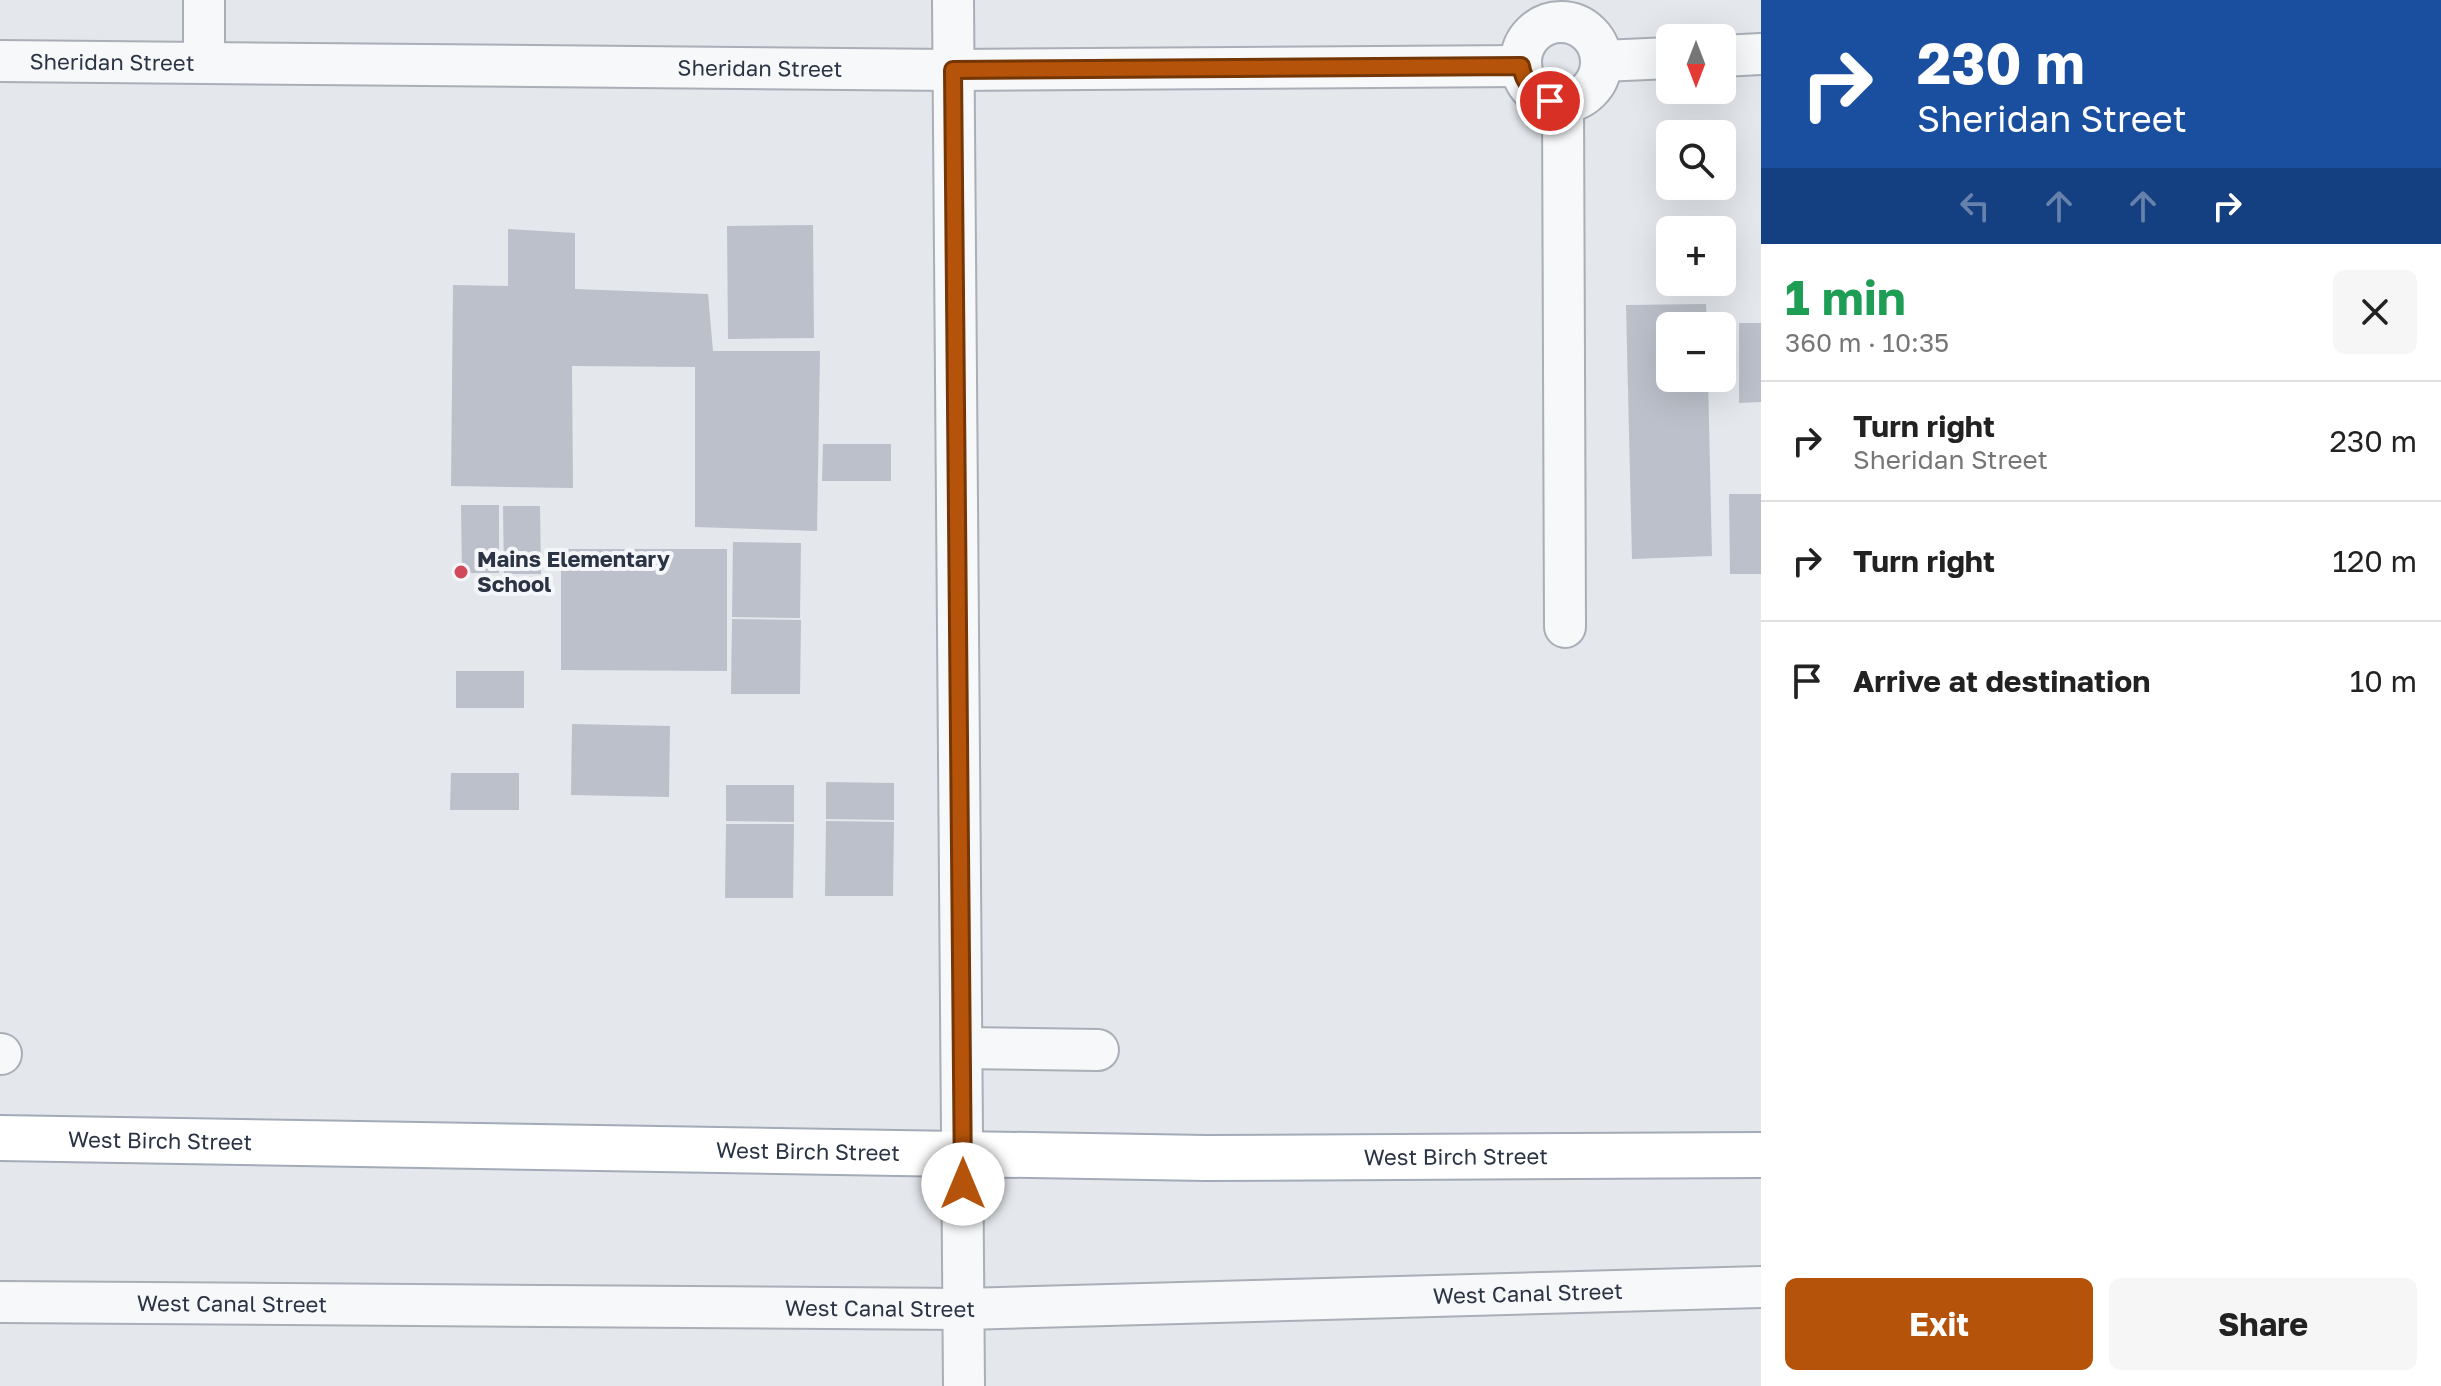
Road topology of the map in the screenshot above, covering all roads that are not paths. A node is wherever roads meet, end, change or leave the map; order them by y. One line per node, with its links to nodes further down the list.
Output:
1 (204, 0): 9 (street)
2 (953, 0): 11 (street)
3 (1558, 11): 8 (street); 10 (street)
4 (1761, 54): 5 (street)
5 (1736, 55)
6 (1656, 59): 8 (street)
7 (0, 61): 9 (street, Sheridan Street)
8 (1602, 61): 12 (street)
9 (204, 63): 11 (street, Sheridan Street)
10 (1521, 66): 11 (street, Sheridan Street); 12 (street)
11 (953, 70): 14 (street)
12 (1563, 102): 13 (street)
13 (1565, 627)
14 (962, 1048): 15 (street); 17 (street)
15 (1098, 1050)
16 (0, 1138): 17 (main road, West Birch Street)
17 (962, 1152): 18 (main road, West Birch Street); 21 (street)
18 (1761, 1155)
19 (1761, 1287): 21 (street, West Canal Street)
20 (0, 1302): 21 (street, West Canal Street)
21 (964, 1309): 22 (street)
22 (964, 1386)

